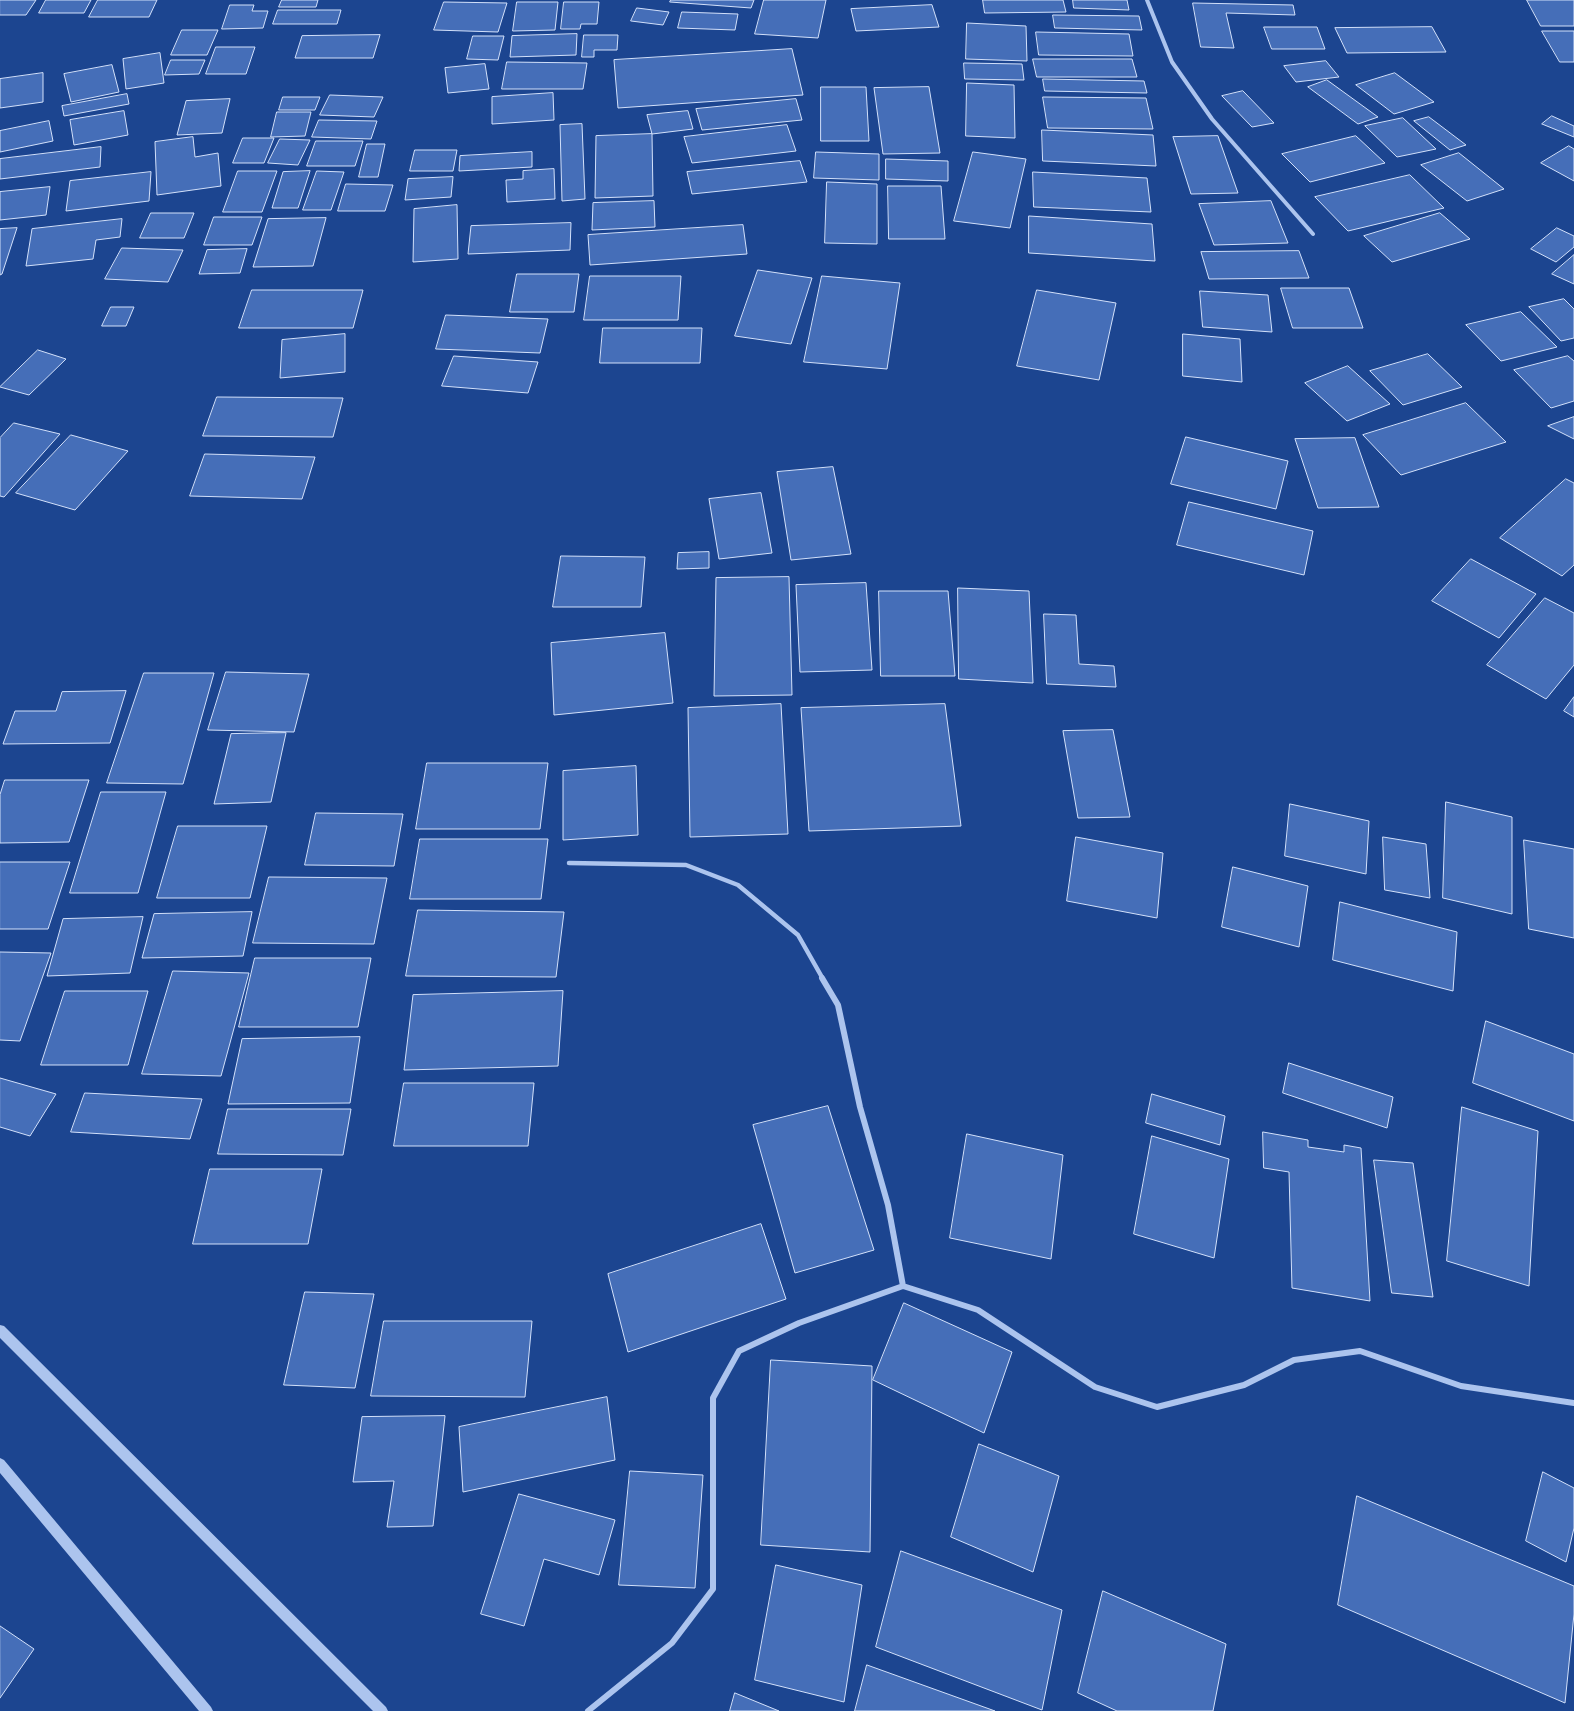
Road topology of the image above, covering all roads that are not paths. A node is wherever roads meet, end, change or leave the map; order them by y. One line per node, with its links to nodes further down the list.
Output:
1 (1146, 0): 2 (street)
2 (1313, 234)
3 (569, 863): 4 (street)
4 (903, 1286): 6 (street); 10 (street)
5 (0, 1330): 9 (street)
6 (1574, 1403)
7 (0, 1464): 8 (street)
8 (207, 1711)
9 (382, 1711)
10 (588, 1711)

